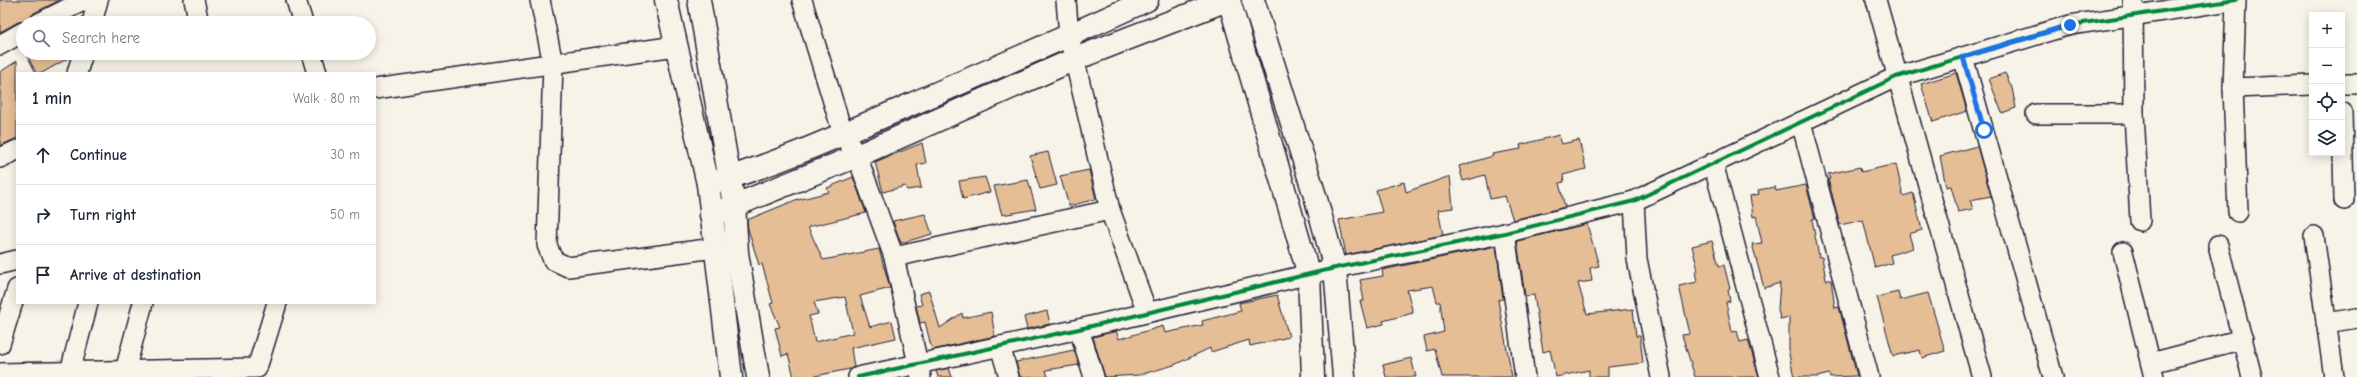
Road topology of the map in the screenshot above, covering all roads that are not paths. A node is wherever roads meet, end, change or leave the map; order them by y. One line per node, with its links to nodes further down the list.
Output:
1 (85, 0): 15 (street)
2 (98, 0): 16 (street)
3 (194, 0): 17 (street)
4 (540, 0): 26 (street)
5 (666, 0): 21 (street)
6 (699, 0): 44 (street)
7 (802, 0): 39 (street)
8 (1066, 0): 19 (street)
9 (1147, 0): 19 (street)
10 (1228, 0): 23 (street); 62 (street)
11 (1252, 0): 61 (street)
12 (1876, 0): 29 (street)
13 (2236, 0): 14 (street); 33 (street)
14 (2133, 7): 22 (street); 36 (street)
15 (53, 16)
16 (94, 16)
17 (197, 16)
18 (16, 36): 20 (street)
19 (1070, 36): 23 (street); 39 (street)
20 (0, 45)
21 (676, 46): 26 (street); 45 (street)
22 (1963, 57): 29 (street); 92 (street)
23 (1075, 59): 41 (street); 49 (street)
24 (81, 60): 27 (street)
25 (313, 60): 28 (street)
26 (553, 64): 34 (street); 56 (street)
27 (77, 72)
28 (317, 72)
29 (1896, 77): 38 (street); 91 (street)
30 (2345, 84): 31 (street)
31 (2357, 84)
32 (2309, 85): 33 (street)
33 (2233, 88): 50 (street)
34 (376, 89)
35 (2036, 114): 36 (street)
36 (2134, 114): 52 (street)
37 (2342, 120): 46 (street)
38 (1800, 122): 43 (street); 90 (street)
39 (843, 134): 41 (street); 44 (street)
40 (16, 150): 42 (street)
41 (856, 156): 48 (street); 58 (street)
42 (0, 158)
43 (1713, 163): 47 (street); 89 (street)
44 (730, 178): 45 (street); 48 (street)
45 (708, 184): 51 (street)
46 (2344, 200)
47 (1634, 201): 53 (street); 88 (street)
48 (734, 204): 51 (street); 81 (street)
49 (1110, 210): 58 (street); 67 (street)
50 (2238, 212)
51 (711, 215): 56 (street)
52 (2140, 221)
53 (1505, 234): 61 (street); 87 (street)
54 (2314, 236): 69 (street)
55 (2218, 246): 71 (street)
56 (715, 248): 80 (street)
57 (2123, 252): 74 (street)
58 (894, 257): 76 (street)
59 (16, 260): 60 (street)
60 (0, 264)
61 (1335, 268): 62 (street); 86 (street)
62 (1309, 275): 67 (street); 85 (street)
63 (16, 292): 72 (street)
64 (88, 304): 77 (street)
65 (143, 304): 75 (street)
66 (277, 304): 79 (street)
67 (1147, 312): 70 (street)
68 (2357, 318): 69 (street)
69 (2326, 323): 94 (street)
70 (1079, 329): 73 (street); 84 (street)
71 (2243, 339): 74 (street); 93 (street)
72 (0, 344)
73 (1000, 346): 76 (street); 83 (street)
74 (2153, 370)
75 (126, 371): 77 (street); 79 (street)
76 (919, 371): 82 (street)
77 (70, 372): 78 (street)
78 (0, 373)
79 (256, 373)
80 (731, 377)
81 (758, 377)
82 (858, 377)
83 (1009, 377)
84 (1094, 377)
85 (1313, 377)
86 (1344, 377)
87 (1525, 377)
88 (1661, 377)
89 (1770, 377)
90 (1869, 377)
91 (1982, 377)
92 (2054, 377)
93 (2252, 377)
94 (2334, 377)

